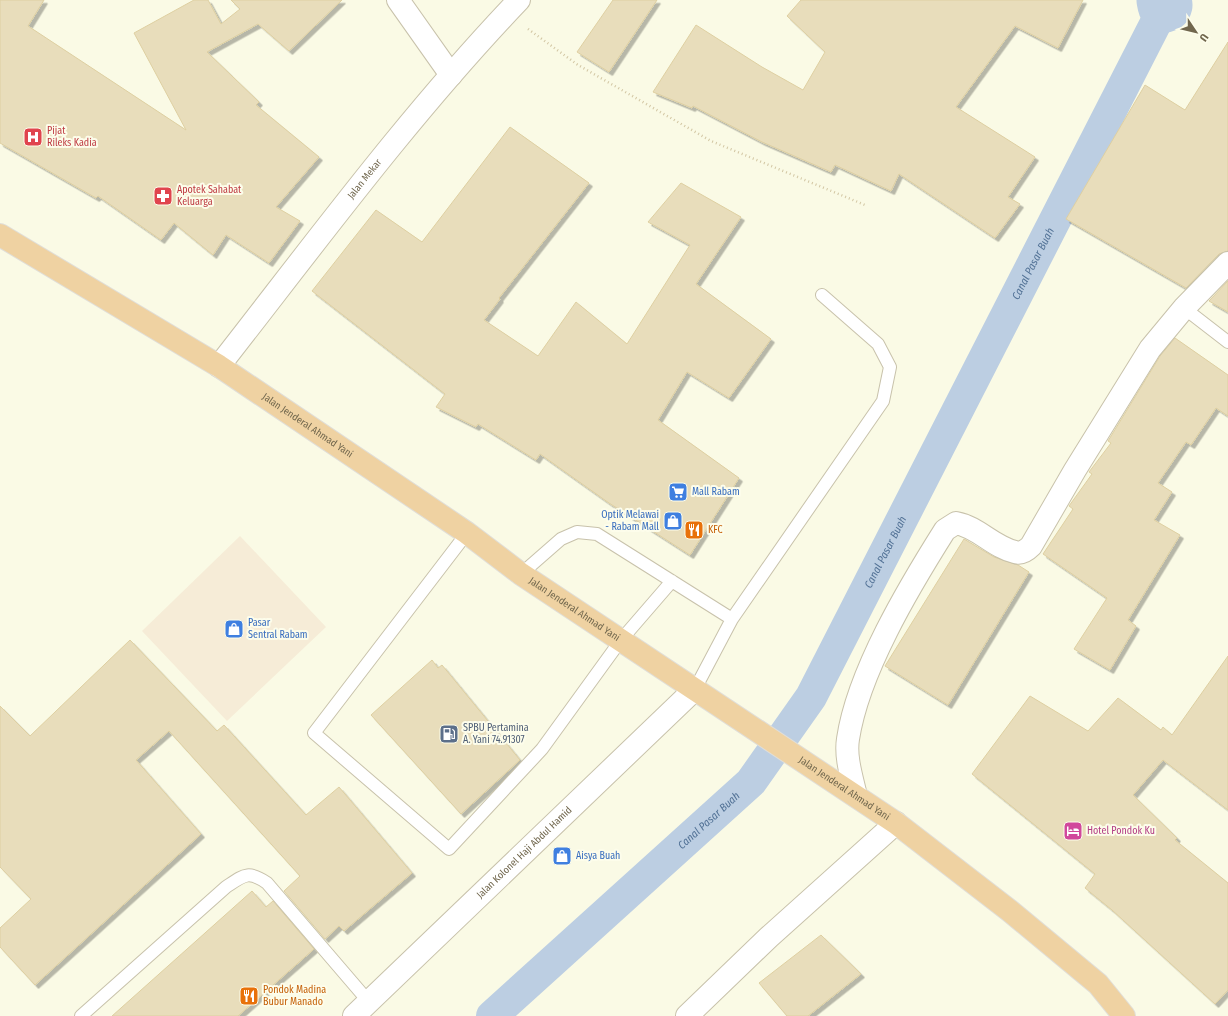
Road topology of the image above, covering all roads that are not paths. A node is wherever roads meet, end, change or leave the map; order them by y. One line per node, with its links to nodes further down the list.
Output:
1 (398, 0): 3 (street)
2 (513, 7): 3 (street, Jalan Mekar)
3 (451, 75): 9 (street, Jalan Mekar)
4 (0, 235): 9 (highway, Jalan Jenderal Ahmad Yani)
5 (1228, 263): 7 (street)
6 (822, 295): 13 (lane)
7 (1184, 308): 8 (lane); 16 (street)
8 (1228, 342)
9 (219, 366): 10 (highway, Jalan Jenderal Ahmad Yani)
10 (467, 532): 11 (highway, Jalan Jenderal Ahmad Yani); 14 (lane)
11 (521, 574): 12 (lane); 14 (highway, Jalan Jenderal Ahmad Yani)
12 (672, 581): 13 (lane); 14 (lane)
13 (732, 619): 15 (lane)
14 (620, 640): 15 (highway, Jalan Jenderal Ahmad Yani)
15 (695, 689): 16 (highway, Jalan Jenderal Ahmad Yani); 18 (street, Jalan Kolonel Haji Abdul Hamid)
16 (856, 796): 17 (highway, Jalan Jenderal Ahmad Yani)
17 (896, 823): 20 (street); 21 (highway, Jalan Jenderal Ahmad Yani)
18 (362, 1009): 19 (lane)
19 (81, 1016)
20 (687, 1016)
21 (1124, 1016)

